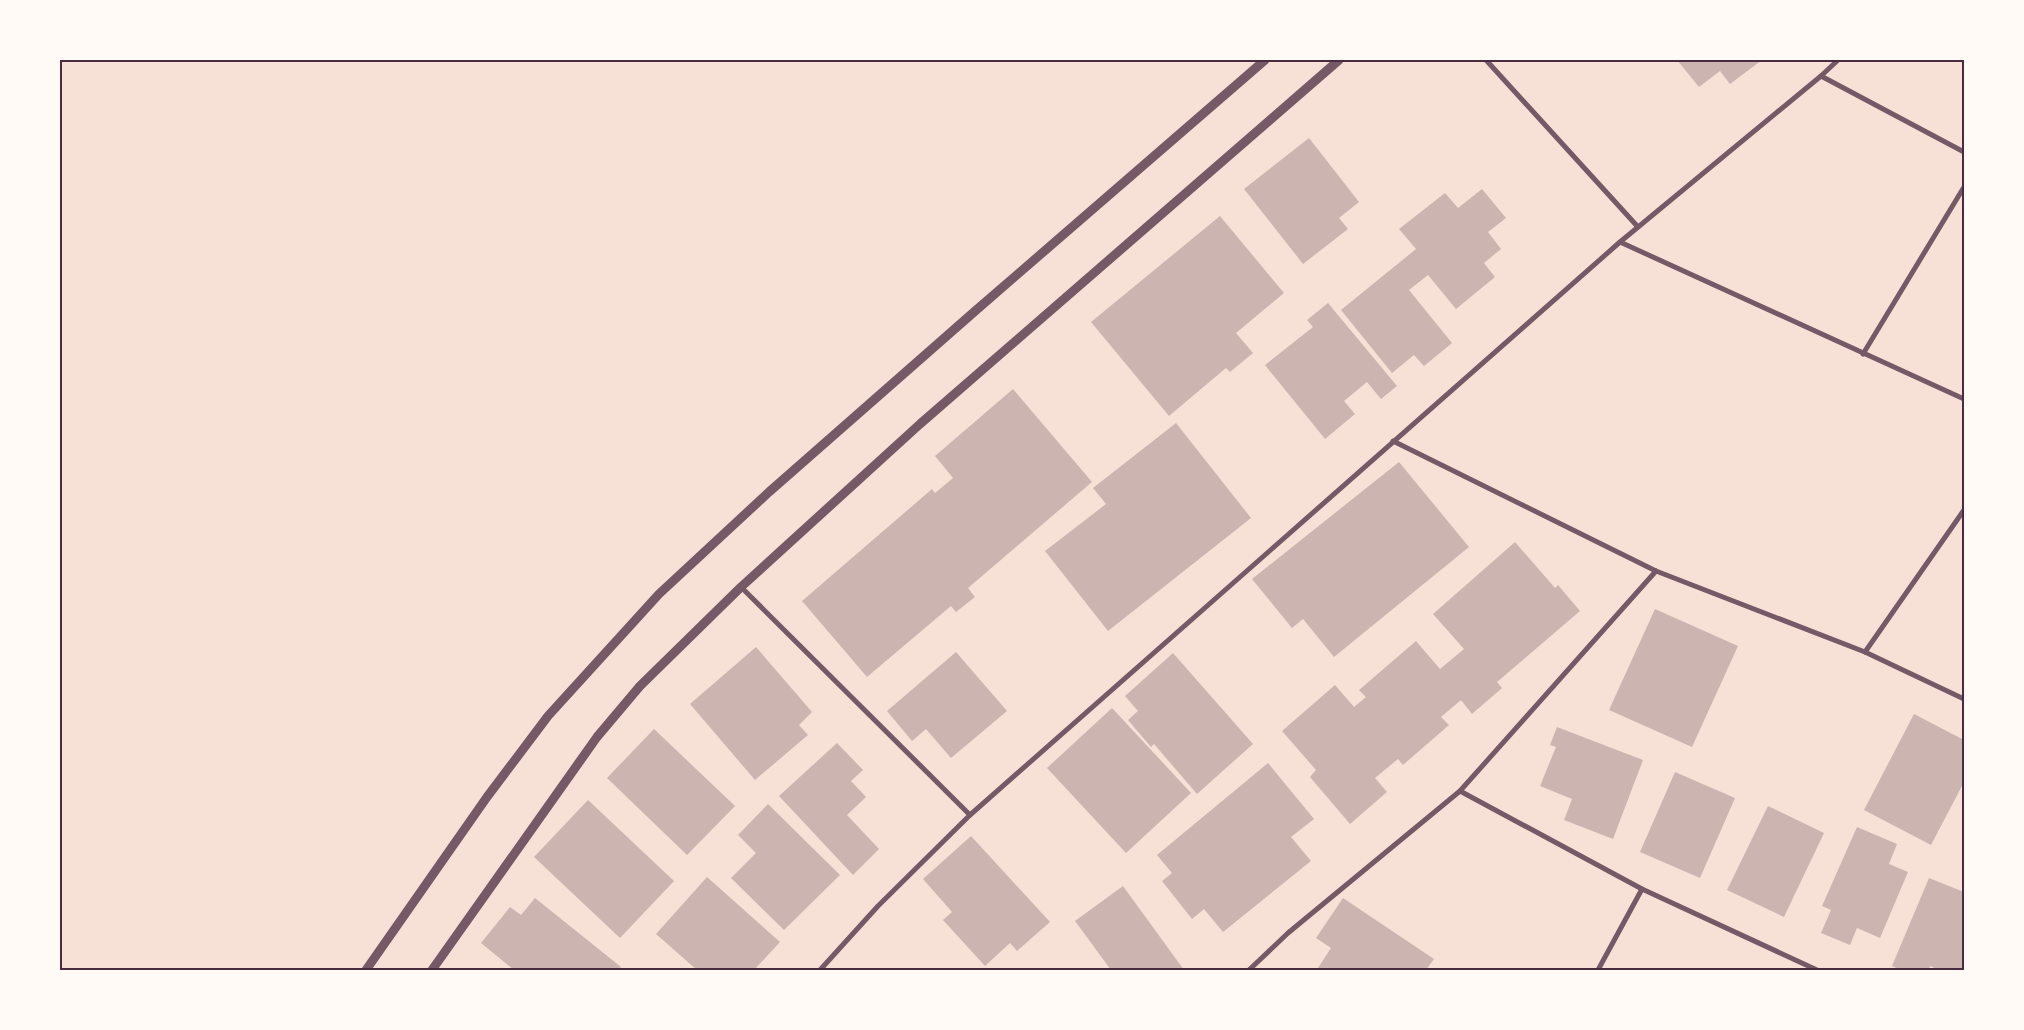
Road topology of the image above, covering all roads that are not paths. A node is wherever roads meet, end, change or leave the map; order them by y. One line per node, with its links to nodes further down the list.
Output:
1 (1265, 60): 21 (street)
2 (1339, 60): 15 (street)
3 (1486, 60): 8 (street)
4 (1838, 60): 5 (street)
5 (1821, 76): 6 (street); 8 (street)
6 (1964, 152)
7 (1964, 188): 10 (street)
8 (1638, 227): 9 (street)
9 (1620, 242): 10 (street); 12 (street)
10 (1863, 354): 11 (street)
11 (1964, 399)
12 (1393, 440): 14 (street); 19 (street)
13 (1964, 510): 16 (street)
14 (1656, 570): 16 (street); 18 (street)
15 (741, 587): 19 (street); 22 (street)
16 (1865, 652): 17 (street)
17 (1964, 699)
18 (1460, 791): 20 (street); 24 (street)
19 (970, 815): 23 (street)
20 (1642, 889): 25 (street); 26 (street)
21 (366, 970)
22 (432, 970)
23 (820, 970)
24 (1249, 970)
25 (1598, 970)
26 (1817, 970)

